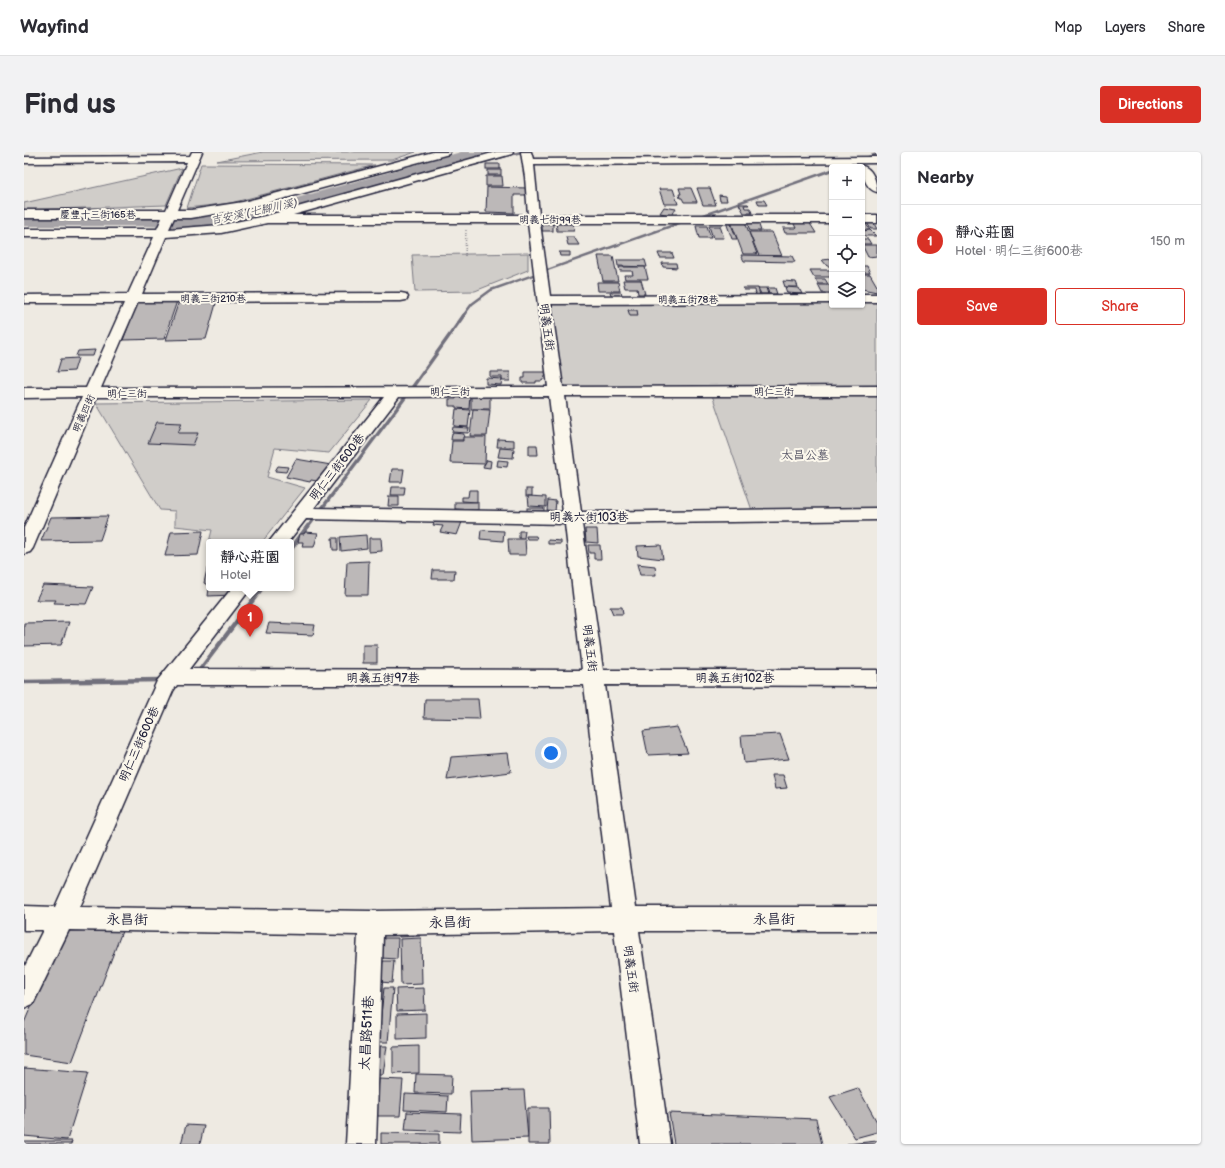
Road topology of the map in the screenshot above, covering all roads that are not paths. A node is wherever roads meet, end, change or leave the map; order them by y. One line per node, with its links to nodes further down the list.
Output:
1 (445, 152): 10 (street, 慶豐十三街165巷)
2 (508, 152): 11 (street)
3 (195, 155): 5 (street); 10 (street, 明義四街)
4 (527, 157): 7 (street); 12 (street, 明義五街)
5 (24, 160)
6 (877, 160): 7 (street)
7 (857, 162): 8 (street)
8 (877, 189)
9 (24, 214): 10 (street, 慶豐十三街165巷)
10 (171, 215): 16 (street, 明義四街)
11 (267, 219): 12 (street, 明義七街99巷); 16 (street)
12 (534, 219): 13 (street, 明義七街99巷); 24 (street, 明義五街)
13 (829, 219)
14 (865, 219): 15 (street)
15 (877, 219)
16 (162, 231): 17 (street); 19 (street, 明義四街)
17 (24, 233)
18 (402, 297): 19 (street, 明義三街210巷)
19 (132, 298): 22 (street, 明義三街210巷); 29 (street, 明義四街)
20 (865, 298): 21 (street)
21 (877, 298)
22 (24, 299)
23 (829, 299): 24 (street, 明義五街78巷)
24 (544, 300): 26 (street, 明義五街)
25 (405, 391): 26 (street, 明仁三街); 29 (street, 明仁三街); 30 (street, 明仁三街600巷)
26 (556, 391): 27 (street, 明仁三街); 33 (street, 明義五街)
27 (877, 391)
28 (24, 393): 29 (street, 明仁三街)
29 (92, 393): 32 (street, 明義四街)
30 (301, 513): 33 (street, 明義六街103巷); 34 (street, 明仁三街600巷)
31 (877, 514): 33 (street, 明義六街103巷)
32 (31, 515): 35 (street, 明義四街)
33 (573, 518): 39 (street, 明義五街)
34 (280, 539)
35 (24, 548)
36 (240, 591): 37 (street, 明仁三街600巷)
37 (172, 677): 39 (street, 明義五街97巷); 40 (street, 明仁三街600巷)
38 (877, 678): 39 (street, 明義五街102巷)
39 (594, 679): 42 (street, 明義五街)
40 (63, 917): 41 (street, 永昌街); 44 (street, 永昌街); 45 (street, 明仁三街600巷)
41 (24, 918)
42 (624, 918): 43 (street, 永昌街); 44 (street, 永昌街); 47 (street, 明義五街)
43 (877, 919)
44 (371, 923): 46 (street, 太昌路511巷)
45 (24, 995)
46 (361, 1144)
47 (656, 1144)

